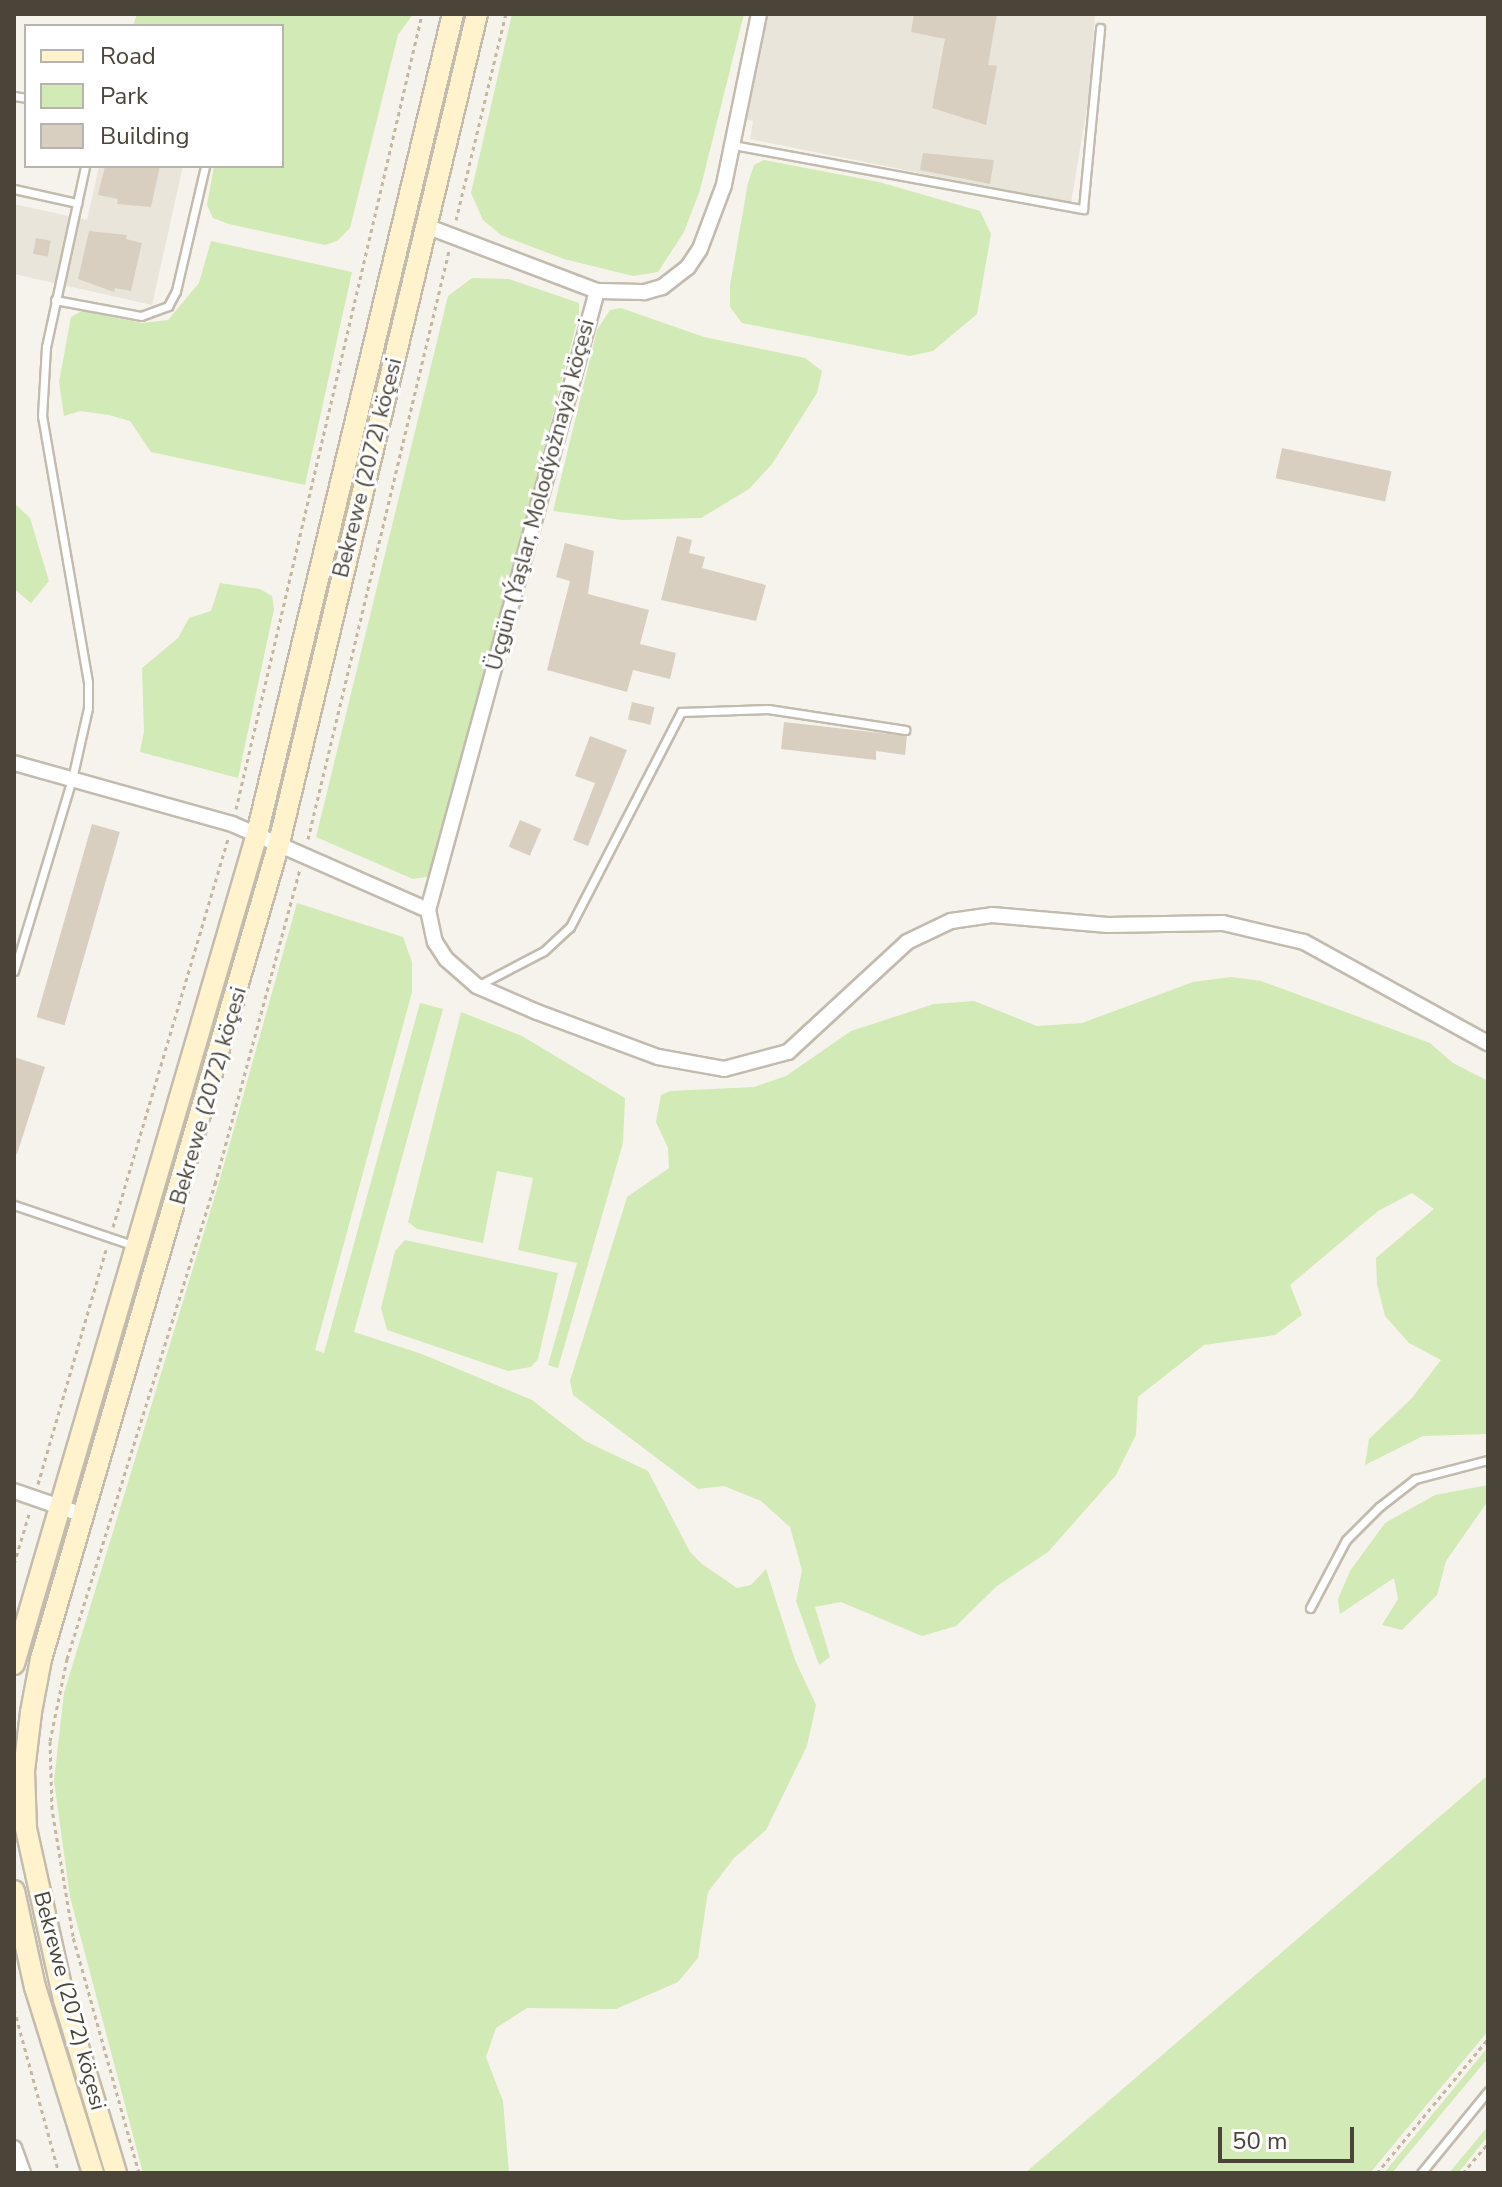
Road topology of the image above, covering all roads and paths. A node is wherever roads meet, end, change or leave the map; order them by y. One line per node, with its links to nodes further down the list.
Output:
1 (422, 14): 19 (path)
2 (453, 14): 20 (main road, Bekrewe (2072) köçesi)
3 (477, 14): 12 (main road, Bekrewe (2072) köçesi)
4 (506, 14): 13 (path)
5 (759, 14): 7 (street, Üçgün (Ýaşlar, Molodýožnaýa) köçesi)
6 (1100, 28): 7 (lane)
7 (733, 145): 14 (street, Üçgün (Ýaşlar, Molodýožnaýa) köçesi)
8 (85, 168): 11 (lane)
9 (205, 168): 15 (lane)
10 (14, 189): 11 (lane)
11 (77, 203): 15 (lane)
12 (426, 226): 13 (street); 21 (main road, Bekrewe (2072) köçesi)
13 (452, 237): 14 (street); 22 (path)
14 (597, 291): 23 (street, Üçgün (Ýaşlar, Molodýožnaýa) köçesi)
15 (55, 300): 18 (lane)
16 (905, 730): 25 (lane)
17 (14, 763): 18 (street)
18 (72, 779): 19 (street); 24 (lane)
19 (232, 824): 20 (street); 28 (path)
20 (257, 834): 21 (street); 29 (main road, Bekrewe (2072) köçesi)
21 (279, 843): 22 (street); 34 (main road, Bekrewe (2072) köçesi)
22 (304, 854): 23 (street); 48 (path)
23 (428, 910): 25 (street)
24 (14, 971)
25 (477, 986): 26 (street)
26 (1488, 1043)
27 (14, 1205): 28 (lane)
28 (110, 1238): 29 (lane); 32 (path)
29 (137, 1246): 33 (main road, Bekrewe (2072) köçesi)
30 (1488, 1460): 36 (lane)
31 (15, 1493): 32 (street)
32 (34, 1498): 33 (street); 35 (path)
33 (59, 1506): 34 (street); 37 (main road, Bekrewe (2072) köçesi)
34 (86, 1516): 47 (main road, Bekrewe (2072) köçesi)
35 (14, 1564)
36 (1310, 1608)
37 (14, 1664)
38 (14, 1891): 46 (main road, Bekrewe (2072) köçesi)
39 (14, 2009): 45 (path)
40 (1488, 2039): 49 (path)
41 (1488, 2091): 50 (lane)
42 (1488, 2143): 51 (path)
43 (14, 2148): 44 (street)
44 (23, 2173)
45 (59, 2173)
46 (93, 2173)
47 (116, 2173)
48 (139, 2173)
49 (1377, 2173)
50 (1421, 2173)
51 (1463, 2173)

